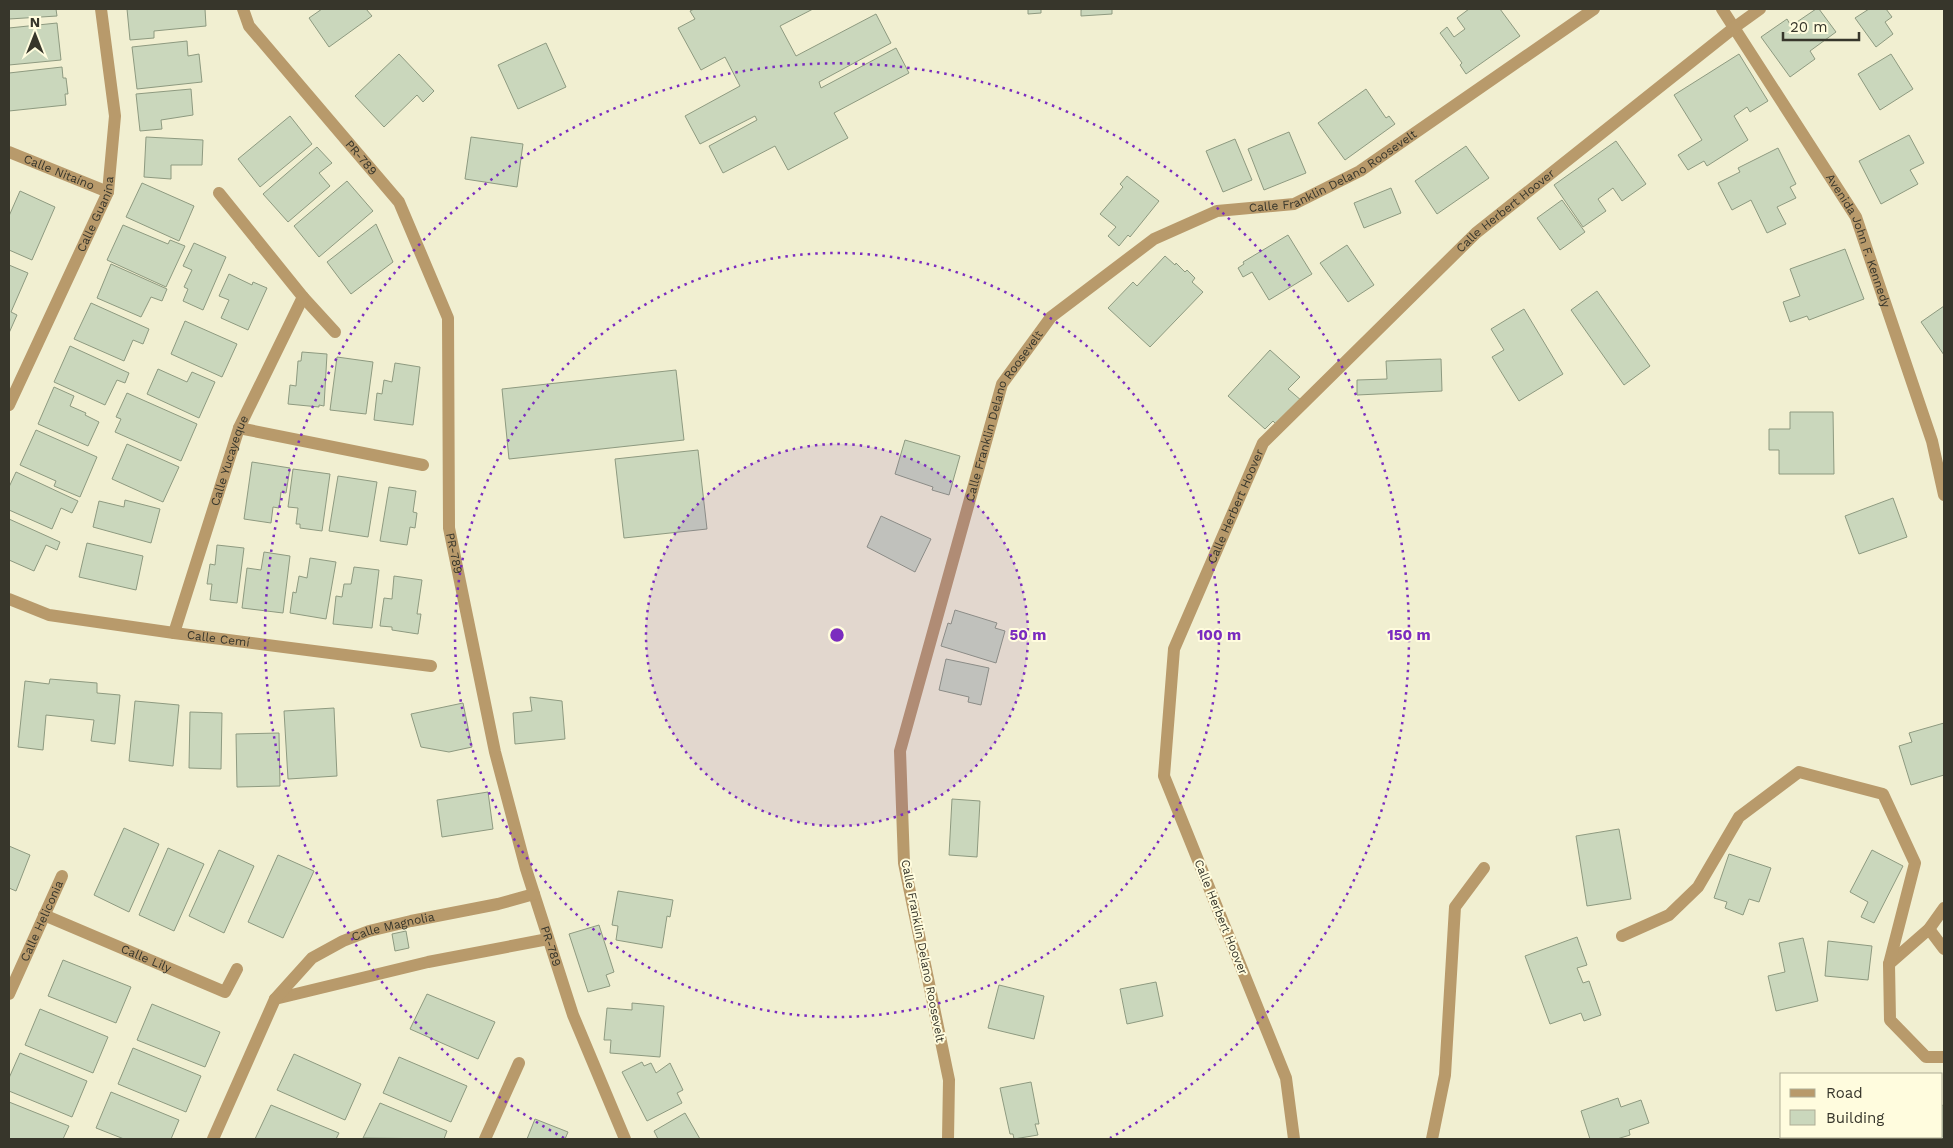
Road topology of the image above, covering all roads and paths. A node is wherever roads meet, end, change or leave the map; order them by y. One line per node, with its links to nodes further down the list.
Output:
1 (101, 9): 8 (street, Calle Guanina)
2 (244, 9): 24 (street, PR-789 / PR-789)
3 (1594, 9): 40 (street, Calle Franklin Delano Roosevelt)
4 (1722, 9): 6 (street, Avenida John F. Kennedy)
5 (1760, 9): 6 (street, Calle Herbert Hoover)
6 (1735, 27): 16 (street, Avenida John F. Kennedy); 41 (street, Calle Herbert Hoover)
7 (9, 152): 8 (street, Calle Nitaíno)
8 (108, 192): 12 (street, Calle Guanina)
9 (218, 193): 10 (street)
10 (303, 297): 11 (street); 14 (street, Calle Yucayeque)
11 (335, 332)
12 (14, 380): 13 (street, Calle Guanina)
13 (9, 405)
14 (239, 428): 17 (street); 20 (street, Calle Yucayeque)
15 (1944, 435): 16 (street)
16 (1932, 441): 18 (street, Avenida John F. Kennedy)
17 (423, 465)
18 (1944, 495)
19 (9, 599): 20 (street, Calle Cemí)
20 (174, 633): 21 (street, Calle Cemí)
21 (431, 666)
22 (1484, 868): 42 (street)
23 (62, 876): 26 (street, Calle Heliconia)
24 (534, 894): 29 (street, PR-789 / PR-789); 34 (street, Calle Magnolia)
25 (1944, 908): 27 (street)
26 (44, 915): 32 (street, Calle Lily); 33 (street, Calle Heliconia)
27 (1929, 928): 30 (street); 31 (street)
28 (1622, 936): 31 (street)
29 (548, 939): 34 (street); 39 (street, PR-789 / PR-789)
30 (1944, 950)
31 (1889, 964): 35 (street)
32 (237, 969)
33 (9, 994)
34 (275, 999): 37 (street, Calle Magnolia)
35 (1944, 1057)
36 (519, 1063): 38 (street)
37 (212, 1139)
38 (485, 1139)
39 (625, 1139)
40 (948, 1139)
41 (1294, 1139)
42 (1432, 1139)

